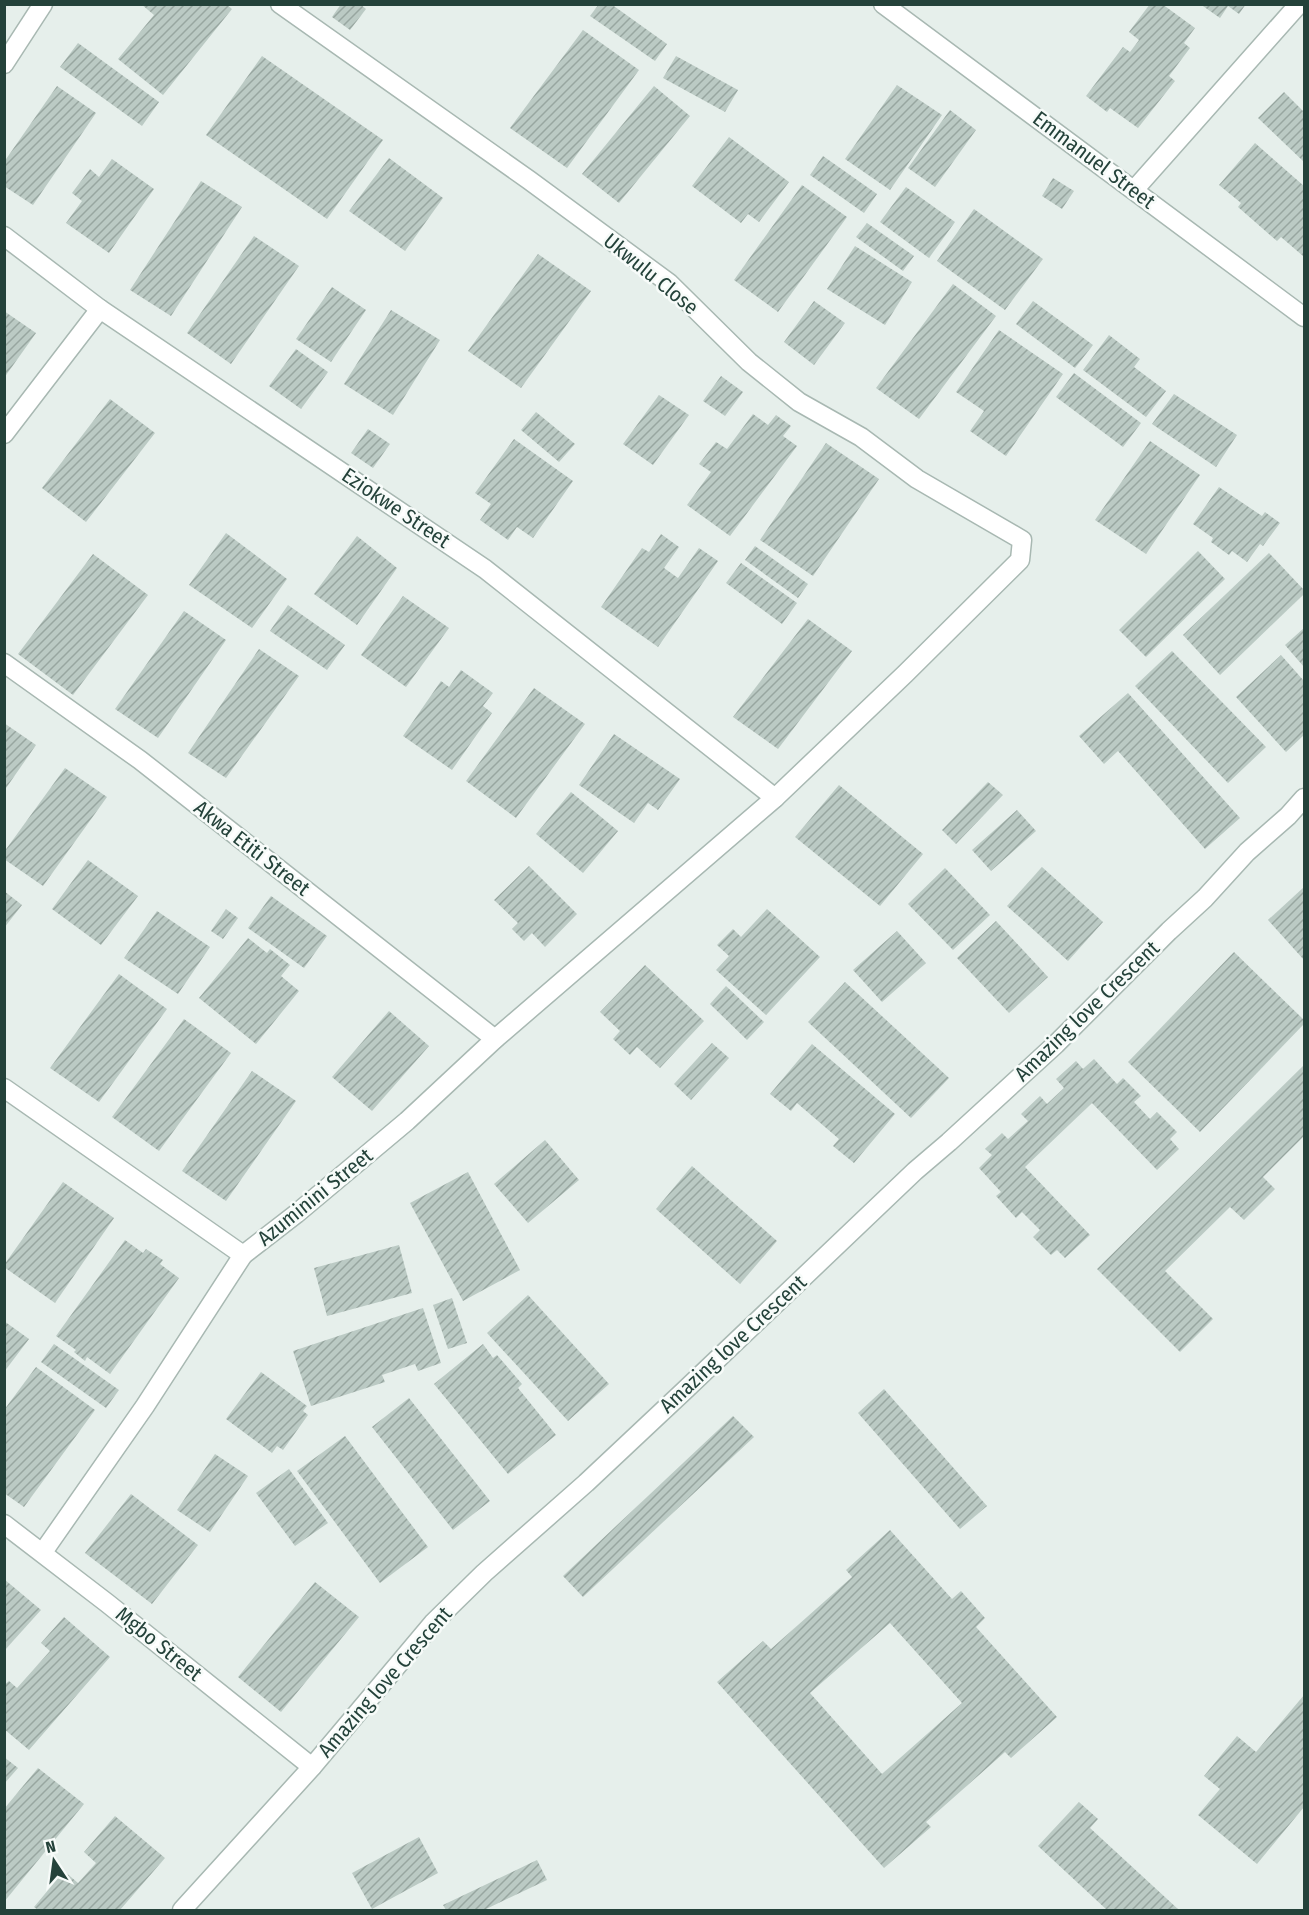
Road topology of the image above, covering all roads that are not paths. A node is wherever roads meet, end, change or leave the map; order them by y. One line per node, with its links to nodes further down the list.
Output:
1 (43, 4): 5 (street)
2 (280, 4): 11 (street, Ukwulu Close)
3 (884, 4): 6 (street, Emmanuel Street)
4 (1299, 4): 6 (street)
5 (4, 64)
6 (1134, 189): 9 (street, Emmanuel Street)
7 (4, 236): 8 (street, Eziokwe Street)
8 (100, 309): 10 (street); 13 (street, Eziokwe Street)
9 (1305, 317)
10 (4, 434)
11 (1022, 540): 13 (street, Azuminini Street)
12 (4, 663): 15 (street, Akwa Etiti Street)
13 (775, 798): 15 (street, Azuminini Street)
14 (1305, 798): 20 (street, Amazing love Crescent)
15 (495, 1039): 17 (street, Azuminini Street)
16 (4, 1088): 17 (street, Azuminini Street)
17 (243, 1255): 19 (street)
18 (4, 1524): 19 (street, Mgbo Street)
19 (43, 1552): 20 (street, Mgbo Street)
20 (312, 1767): 21 (street, Amazing love Crescent)
21 (182, 1911)

